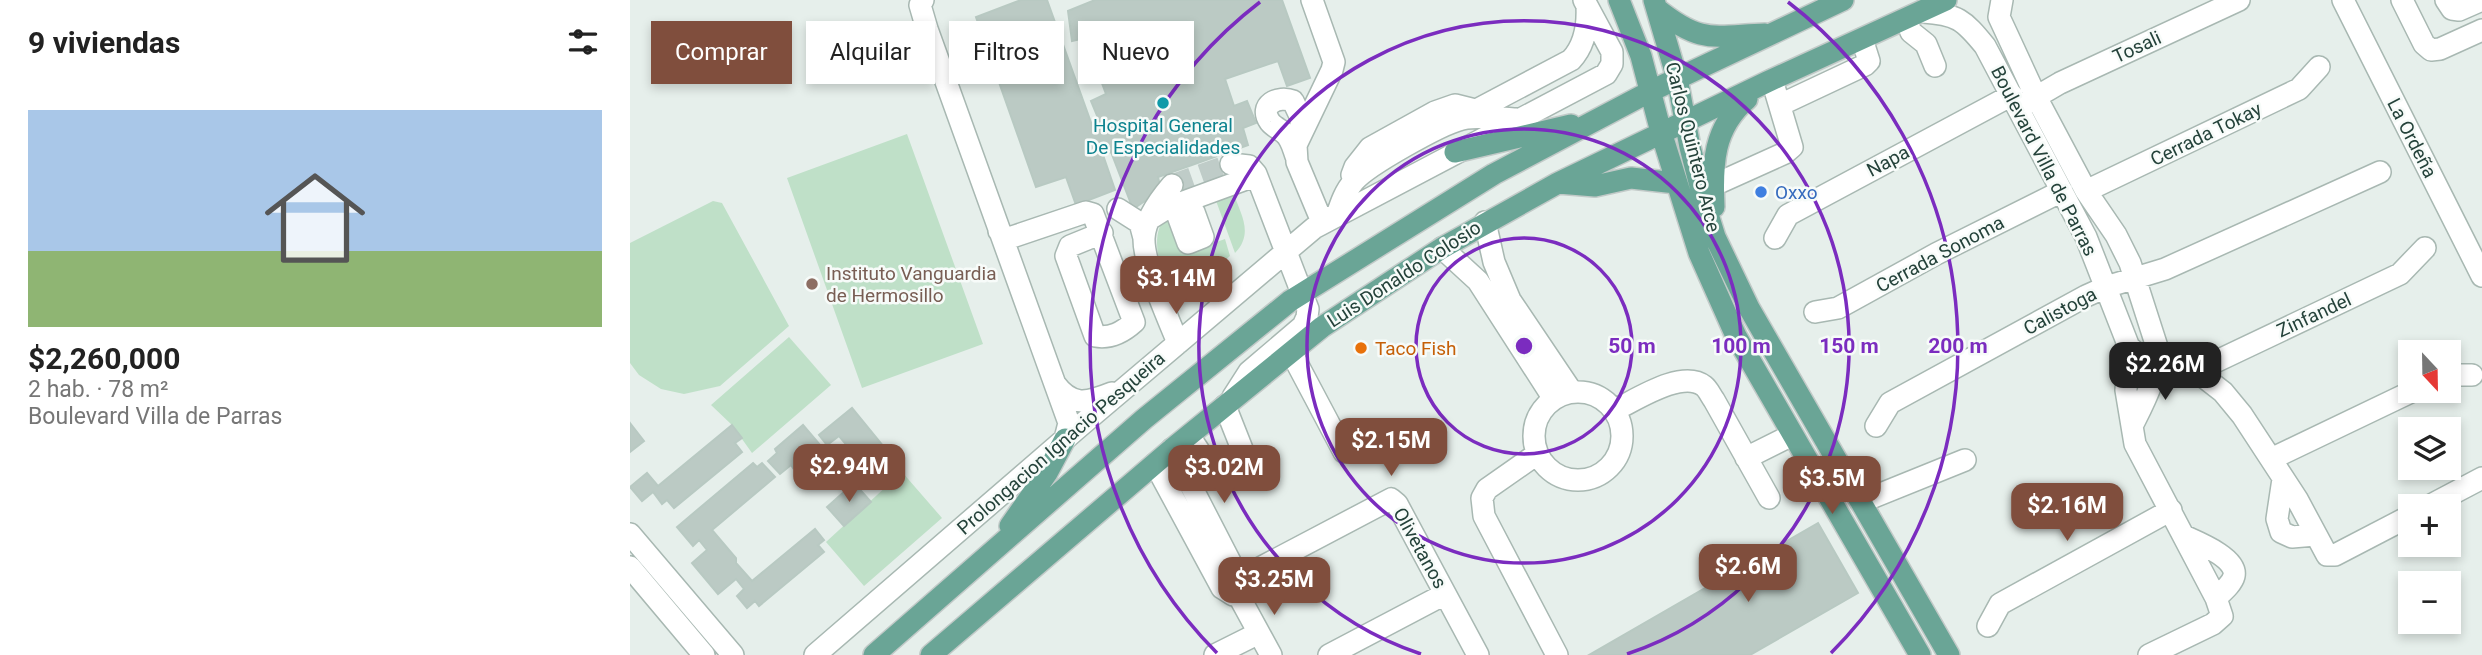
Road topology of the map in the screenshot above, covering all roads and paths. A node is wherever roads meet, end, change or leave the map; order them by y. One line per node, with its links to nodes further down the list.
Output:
1 (923, 0): 46 (street)
2 (1312, 0): 40 (street)
3 (1619, 0): 22 (main road, Carlos Quintero Arce)
4 (1843, 0): 16 (main road, Luis Donaldo Colosio)
5 (1946, 0): 14 (main road, Luis Donaldo Colosio)
6 (2002, 0): 23 (street, Boulevard Villa de Parras)
7 (2239, 0): 23 (street, Tosali)
8 (2343, 0): 50 (street, La Ordeña)
9 (2402, 0): 15 (street)
10 (2446, 0): 11 (street)
11 (2482, 0)
12 (1586, 3): 25 (street); 27 (street, Prolongacion Ignacio Pesqueira)
13 (1655, 5): 16 (main road); 20 (main road, Carlos Quintero Arce)
14 (1914, 15): 17 (main road, Luis Donaldo Colosio); 18 (street); 23 (street, Boulevard Villa de Parras)
15 (2482, 30)
16 (1774, 33): 20 (main road, Luis Donaldo Colosio)
17 (1862, 39): 21 (main road, Luis Donaldo Colosio); 24 (street)
18 (1935, 66)
19 (2319, 66): 38 (street, Cerrada Tokay)
20 (1677, 78): 22 (main road, Luis Donaldo Colosio); 28 (main road, Carlos Quintero Arce)
21 (1769, 81): 24 (street); 28 (main road, Luis Donaldo Colosio); 36 (main road)
22 (1651, 91): 26 (main road, Luis Donaldo Colosio); 29 (main road, Carlos Quintero Arce)
23 (2022, 100): 37 (street, Boulevard Villa de Parras); 38 (street, Boulevard Villa de Parras); 45 (street, Napa)
24 (1780, 105): 36 (street)
25 (1468, 114): 27 (street); 40 (street)
26 (1606, 116): 30 (main road); 53 (main road, Luis Donaldo Colosio)
27 (1520, 119): 30 (street, Prolongacion Ignacio Pesqueira)
28 (1686, 122): 29 (main road, Luis Donaldo Colosio); 44 (main road, Carlos Quintero Arce)
29 (1661, 132): 34 (main road, Luis Donaldo Colosio); 35 (main road, Carlos Quintero Arce)
30 (1455, 152): 40 (street, Prolongacion Ignacio Pesqueira)
31 (1231, 164): 33 (street)
32 (2380, 172): 51 (street, Calistoga)
33 (1258, 181): 42 (street); 49 (street)
34 (1558, 183): 35 (main road); 41 (main road, Luis Donaldo Colosio)
35 (1676, 183): 71 (main road, Carlos Quintero Arce)
36 (1714, 185): 44 (main road)
37 (2062, 191): 52 (street, Boulevard Villa de Parras); 55 (street, Cerrada Sonoma)
38 (2085, 191): 51 (street, Boulevard Villa de Parras)
39 (1118, 209): 42 (street)
40 (1337, 215): 49 (street, Prolongacion Ignacio Pesqueira)
41 (1485, 222): 47 (main road, Luis Donaldo Colosio); 54 (street)
42 (1147, 228): 56 (street)
43 (1102, 233): 43 (street); 46 (street)
44 (1715, 237): 86 (main road, Carlos Quintero Arce)
45 (1775, 238)
46 (1006, 239): 63 (street)
47 (1441, 247): 54 (street); 58 (main road, Luis Donaldo Colosio)
48 (2425, 248): 60 (street, Zinfandel)
49 (1285, 251): 53 (street); 56 (street, Prolongacion Ignacio Pesqueira)
50 (2482, 276)
51 (2135, 279): 52 (street, Calistoga); 59 (street, Boulevard Villa de Parras)
52 (2106, 287): 57 (street, Boulevard Villa de Parras); 70 (street, Calistoga)
53 (1303, 293): 67 (street); 92 (main road, Luis Donaldo Colosio)
54 (1502, 304): 65 (street)
55 (1815, 312)
56 (1178, 343): 64 (street, Prolongacion Ignacio Pesqueira)
57 (2129, 347): 59 (street); 69 (street, Boulevard Villa de Parras)
58 (1291, 352): 67 (main road, Luis Donaldo Colosio); 75 (street)
59 (2157, 363): 60 (street); 69 (street)
60 (2196, 371): 78 (street)
61 (2461, 373): 62 (street)
62 (2472, 374)
63 (1055, 384): 64 (street); 73 (street)
64 (1129, 384): 73 (street, Prolongacion Ignacio Pesqueira)
65 (1563, 396): 68 (street); 76 (street)
66 (2398, 399): 78 (street)
67 (1228, 404): 72 (main road, Luis Donaldo Colosio); 72 (street)
68 (1615, 410): 76 (street); 77 (street)
69 (2133, 424): 87 (street, Boulevard Villa de Parras)
70 (1875, 426)
71 (1792, 435): 77 (street); 83 (main road, Carlos Quintero Arce)
72 (1189, 436): 74 (main road, Luis Donaldo Colosio)
73 (1065, 439): 92 (main road); 102 (street, Prolongacion Ignacio Pesqueira)
74 (1172, 449): 80 (main road, Luis Donaldo Colosio); 95 (street)
75 (1344, 452)
76 (1537, 454): 109 (street)
77 (1746, 458): 85 (street)
78 (2271, 459): 82 (street)
79 (1965, 460): 86 (street)
80 (1155, 464): 95 (street); 104 (main road, Luis Donaldo Colosio)
81 (2482, 478): 84 (street)
82 (2283, 479): 90 (street); 90 (street)
83 (1821, 486): 86 (main road); 93 (main road, Carlos Quintero Arce)
84 (2452, 494)
85 (1769, 498)
86 (1861, 502): 93 (main road); 111 (main road, Carlos Quintero Arce)
87 (2171, 510): 91 (street, Boulevard Villa de Parras); 98 (street)
88 (2398, 522): 90 (street)
89 (630, 534): 101 (street)
90 (2315, 535)
91 (2184, 536): 97 (street, Boulevard Villa de Parras); 97 (street)
92 (997, 548): 103 (main road, Luis Donaldo Colosio)
93 (1868, 566): 110 (main road, Carlos Quintero Arce)
94 (630, 567): 100 (street)
95 (1234, 589): 96 (street, Olivetanos); 99 (street)
96 (1446, 594): 107 (street); 108 (street, Olivetanos)
97 (2216, 598): 112 (street)
98 (1988, 626)
99 (1259, 633): 105 (street); 106 (street)
100 (704, 655)
101 (733, 655)
102 (815, 655)
103 (874, 655)
104 (931, 655)
105 (1215, 655)
106 (1271, 655)
107 (1329, 655)
108 (1478, 655)
109 (1558, 655)
110 (1920, 655)
111 (1950, 655)
112 (2149, 655)

